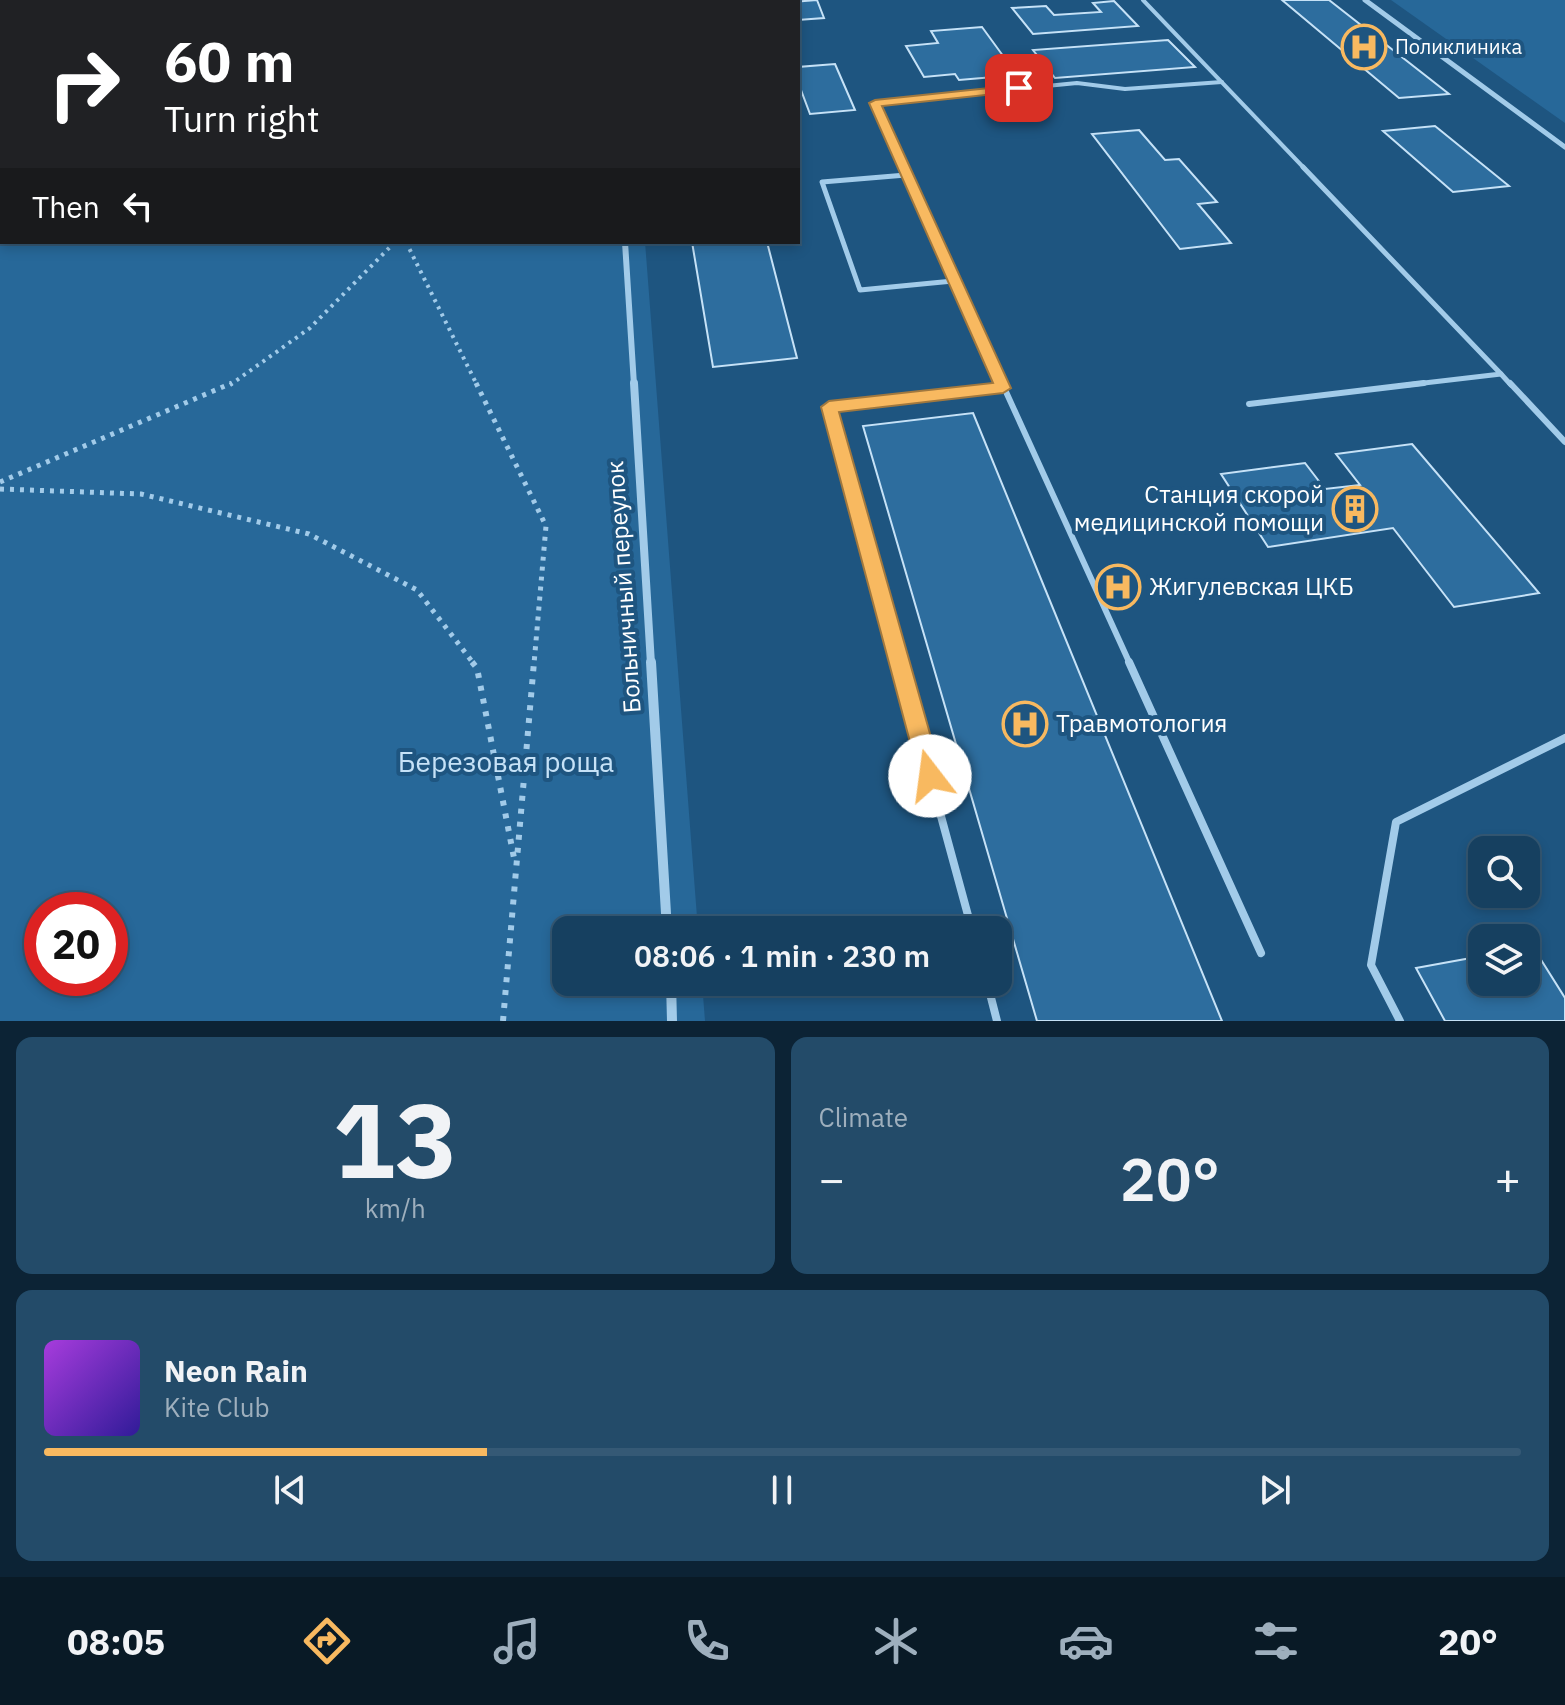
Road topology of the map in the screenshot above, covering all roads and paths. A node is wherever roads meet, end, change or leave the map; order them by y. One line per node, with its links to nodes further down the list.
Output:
1 (1143, 0): 3 (lane)
2 (1365, 0): 4 (street)
3 (1222, 82): 5 (lane); 10 (lane)
4 (1565, 147)
5 (906, 175): 9 (lane); 9 (lane)
6 (393, 244): 14 (path)
7 (407, 244): 17 (path)
8 (625, 244): 18 (street, Больничный переулок)
9 (953, 281): 11 (lane)
10 (1501, 374): 12 (lane); 13 (lane)
11 (1003, 388): 19 (lane); 20 (lane)
12 (1249, 404)
13 (1565, 442)
14 (0, 482)
15 (0, 489): 17 (path)
16 (1565, 738): 26 (lane)
17 (516, 867): 23 (path)
18 (666, 916)
19 (968, 916)
20 (1261, 953)
21 (671, 996): 24 (street)
22 (991, 996): 25 (lane)
23 (503, 1021)
24 (672, 1021)
25 (997, 1021)
26 (1400, 1021)

